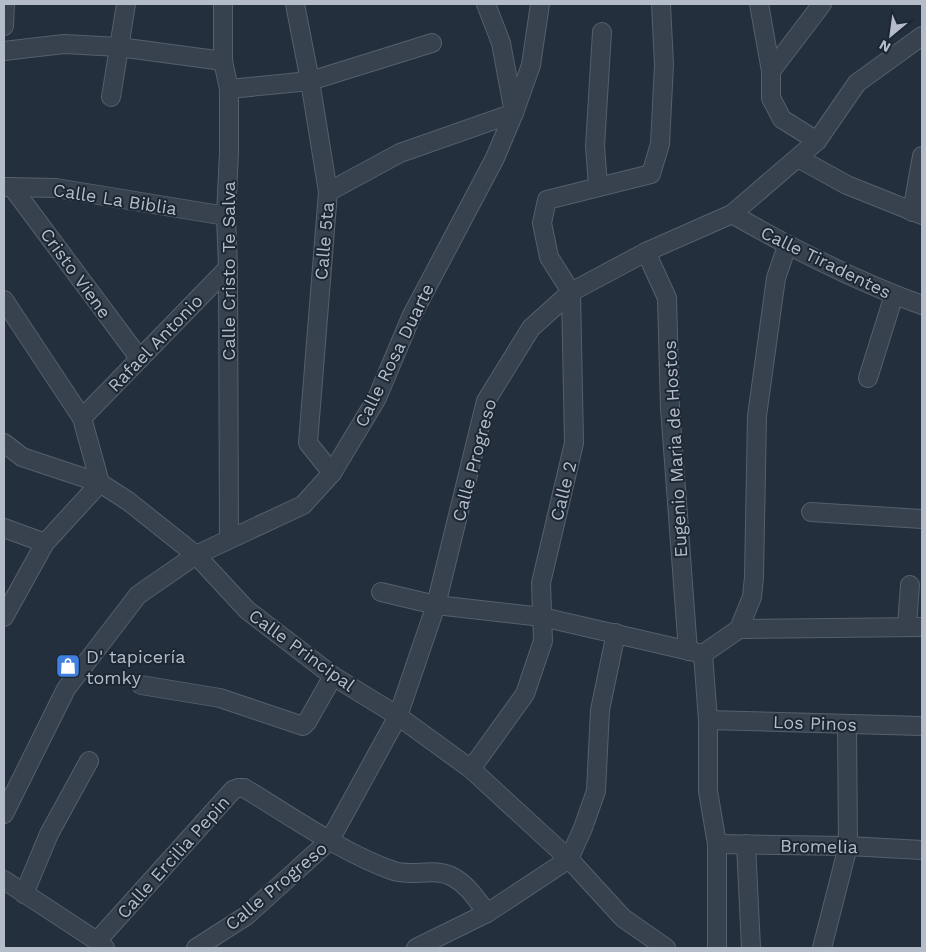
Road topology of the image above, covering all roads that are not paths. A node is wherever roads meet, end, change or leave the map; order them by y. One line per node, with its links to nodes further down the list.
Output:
1 (5, 4): 10 (street)
2 (126, 4): 14 (street)
3 (223, 4): 16 (street, Calle Cristo Te Salva)
4 (295, 4): 18 (street, Calle 5ta)
5 (486, 4): 21 (street)
6 (540, 4): 21 (street, Calle Rosa Duarte)
7 (661, 4): 25 (street)
8 (759, 4): 17 (street)
9 (822, 4): 17 (street)
10 (4, 26)
11 (602, 32): 25 (street)
12 (922, 36): 22 (street, Calle Progreso)
13 (432, 43): 18 (street)
14 (119, 47): 15 (street); 16 (street); 20 (street)
15 (4, 51)
16 (223, 61): 19 (street, Calle Cristo Te Salva)
17 (771, 71): 22 (street)
18 (310, 82): 19 (street); 27 (street, Calle 5ta)
19 (229, 89): 30 (street, Calle Cristo Te Salva)
20 (111, 97)
21 (514, 113): 27 (street); 42 (street, Calle Rosa Duarte)
22 (817, 141): 24 (street, Calle Progreso)
23 (922, 156): 28 (street)
24 (798, 158): 28 (street); 29 (street, Calle Progreso)
25 (598, 186): 34 (street)
26 (8, 187): 30 (street, Calle La Biblia); 38 (street, Cristo Viene)
27 (328, 192): 42 (street, Calle 5ta)
28 (917, 213)
29 (732, 214): 31 (street, Calle Tiradentes); 32 (street, Calle Progreso)
30 (226, 216): 33 (street, Calle Cristo Te Salva)
31 (788, 246): 35 (street, Calle Tiradentes); 56 (street)
32 (646, 252): 34 (street, Calle Progreso); 58 (street, Eugenio Maria de Hostos)
33 (228, 268): 38 (street, Rafael Antonio); 47 (street, Calle Cristo Te Salva)
34 (571, 292): 52 (street, Calle Progreso); 54 (street, Calle 2)
35 (894, 295): 37 (street, Calle Tiradentes); 39 (street)
36 (4, 300): 40 (street)
37 (922, 305)
38 (140, 359): 40 (street, Rafael Antonio)
39 (868, 378)
40 (82, 418): 43 (street)
41 (4, 443): 43 (street, Calle Principal)
42 (332, 473): 47 (street, Calle Rosa Duarte)
43 (100, 483): 48 (street); 49 (street, Calle Principal)
44 (811, 512): 45 (street)
45 (922, 519)
46 (4, 528): 48 (street)
47 (229, 539): 49 (street, Calle Rosa Duarte)
48 (45, 543): 53 (street)
49 (196, 555): 59 (street, Calle Principal); 67 (street, Calle Rosa Duarte)
50 (910, 585): 55 (street)
51 (382, 592): 52 (street)
52 (436, 605): 54 (street); 61 (street, Calle Progreso)
53 (4, 617)
54 (542, 617): 57 (street); 66 (street, Calle 2)
55 (914, 627): 56 (street)
56 (739, 629): 58 (street)
57 (616, 633): 58 (street); 73 (street)
58 (695, 652): 62 (street, Eugenio Maria de Hostos)
59 (334, 676): 60 (street); 61 (street, Calle Principal)
60 (140, 686)
61 (398, 716): 66 (street, Calle Principal); 68 (street, Calle Progreso)
62 (708, 720): 63 (street, Los Pinos); 69 (street, Eugenio Maria de Hostos)
63 (847, 724): 64 (street, Los Pinos); 71 (street)
64 (922, 726)
65 (89, 761): 75 (street)
66 (471, 769): 73 (street, Calle Principal)
67 (4, 814)
68 (330, 840): 76 (street, Calle Ercilia Pepin); 77 (street, Calle Ercilia Pepin); 78 (street, Calle Progreso)
69 (717, 844): 70 (street, Bromelia); 81 (street, Eugenio Maria de Hostos)
70 (746, 844): 71 (street, Bromelia); 82 (street)
71 (848, 846): 72 (street, Bromelia); 83 (street)
72 (922, 850)
73 (569, 859): 76 (street); 80 (street, Calle Principal)
74 (4, 880): 75 (street)
75 (24, 894): 77 (street)
76 (487, 913): 79 (street)
77 (101, 945)
78 (196, 948)
79 (416, 948)
80 (666, 948)
81 (717, 948)
82 (751, 948)
83 (822, 948)

